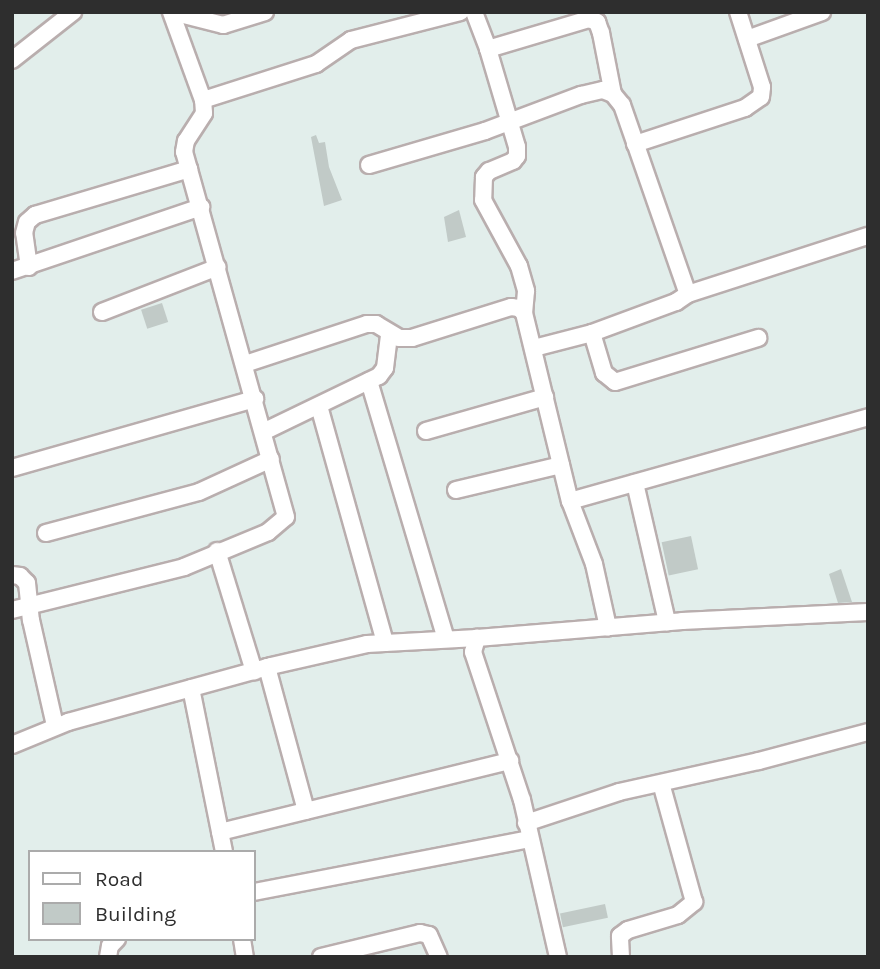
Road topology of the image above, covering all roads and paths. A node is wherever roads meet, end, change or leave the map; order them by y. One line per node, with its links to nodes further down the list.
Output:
1 (73, 12): 10 (street)
2 (172, 12): 3 (street); 12 (street)
3 (265, 12)
4 (460, 12): 12 (street)
5 (474, 12): 9 (street)
6 (737, 12): 8 (street)
7 (822, 12): 8 (street)
8 (747, 39): 14 (street)
9 (488, 49): 11 (street); 13 (street)
10 (12, 60)
11 (613, 94): 13 (street); 14 (street)
12 (203, 100): 16 (street)
13 (509, 123): 15 (street); 24 (street)
14 (635, 144): 22 (street)
15 (369, 166)
16 (189, 169): 17 (street); 19 (street)
17 (201, 207): 19 (street); 20 (street)
18 (868, 236): 22 (street)
19 (29, 267): 21 (street)
20 (218, 267): 23 (street); 29 (street)
21 (12, 271)
22 (688, 293): 25 (street)
23 (102, 312)
24 (524, 313): 26 (street); 28 (street)
25 (592, 332): 27 (street); 28 (street)
26 (389, 334): 29 (street); 30 (street)
27 (758, 338)
28 (534, 348): 31 (street)
29 (245, 364): 32 (street)
30 (369, 381): 33 (street); 52 (street)
31 (545, 397): 35 (street); 38 (street)
32 (255, 400): 36 (street); 39 (street)
33 (319, 406): 36 (street); 53 (street)
34 (868, 417): 40 (street)
35 (426, 431)
36 (263, 432): 37 (street)
37 (271, 459): 43 (street); 44 (street)
38 (561, 465): 41 (street); 42 (street)
39 (12, 468)
40 (635, 483): 42 (street); 49 (street)
41 (456, 490)
42 (570, 501): 50 (street)
43 (46, 533)
44 (217, 551): 46 (street); 54 (street)
45 (12, 575): 46 (street)
46 (29, 606): 47 (street); 56 (street)
47 (12, 610)
48 (868, 612): 49 (street)
49 (667, 622): 50 (street)
50 (608, 627): 51 (street)
51 (477, 638): 52 (street); 59 (street)
52 (446, 639): 53 (street)
53 (385, 643): 54 (street)
54 (260, 669): 55 (street); 61 (street)
55 (191, 688): 56 (street); 63 (street)
56 (55, 726): 58 (street)
57 (868, 732): 60 (street)
58 (12, 744)
59 (510, 761): 61 (street); 62 (street)
60 (661, 783): 62 (street); 71 (street)
61 (306, 811): 63 (street)
62 (527, 831): 65 (street); 70 (street)
63 (220, 832): 64 (street)
64 (224, 850)
65 (256, 892)
66 (115, 941): 67 (street)
67 (108, 957)
68 (321, 957): 69 (street)
69 (439, 957)
70 (558, 957)
71 (621, 957)

